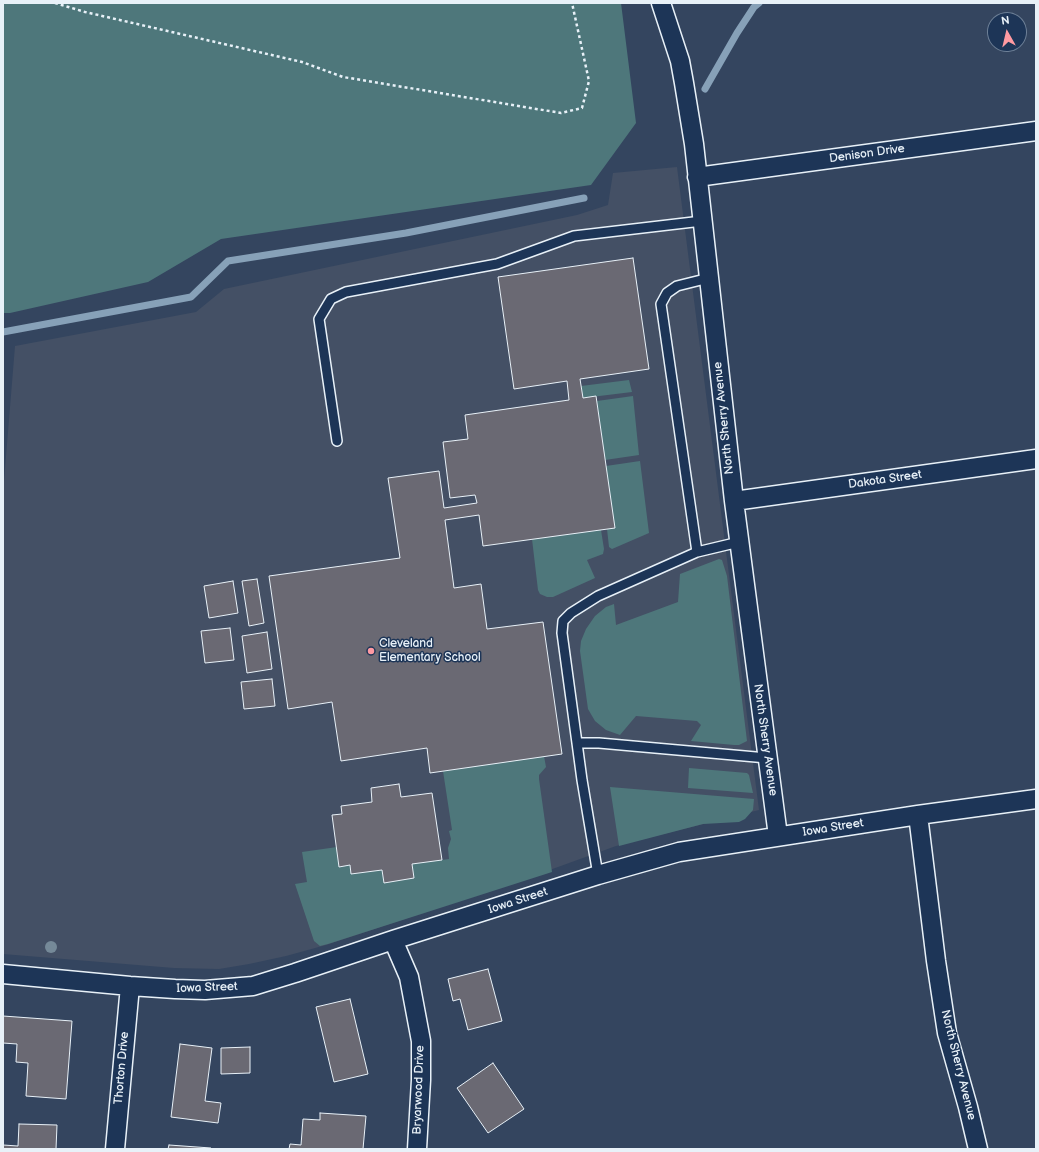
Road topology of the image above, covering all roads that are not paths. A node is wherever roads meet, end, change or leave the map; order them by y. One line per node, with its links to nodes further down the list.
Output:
1 (661, 3): 3 (street, North Sherry Avenue)
2 (1036, 131): 3 (street, Denison Drive)
3 (697, 177): 4 (street, North Sherry Avenue)
4 (702, 221): 5 (street, North Sherry Avenue); 6 (lane)
5 (709, 278): 8 (street, North Sherry Avenue); 10 (lane)
6 (337, 441)
7 (1036, 459): 8 (street, Dakota Street)
8 (734, 501): 9 (street, North Sherry Avenue)
9 (739, 542): 10 (lane); 12 (street, North Sherry Avenue)
10 (697, 552): 11 (lane)
11 (577, 743): 12 (lane); 16 (lane)
12 (767, 758): 15 (street, North Sherry Avenue)
13 (1036, 799): 14 (street, Iowa Street)
14 (918, 815): 15 (street, Iowa Street); 22 (street, North Sherry Avenue)
15 (778, 836): 16 (street, Iowa Street)
16 (598, 875): 17 (street, Iowa Street)
17 (393, 940): 19 (street, Iowa Street); 21 (street, Bryarwood Drive)
18 (3, 974): 19 (street, Iowa Street)
19 (130, 986): 20 (street, Thorton Drive)
20 (115, 1149)
21 (417, 1149)
22 (978, 1149)

